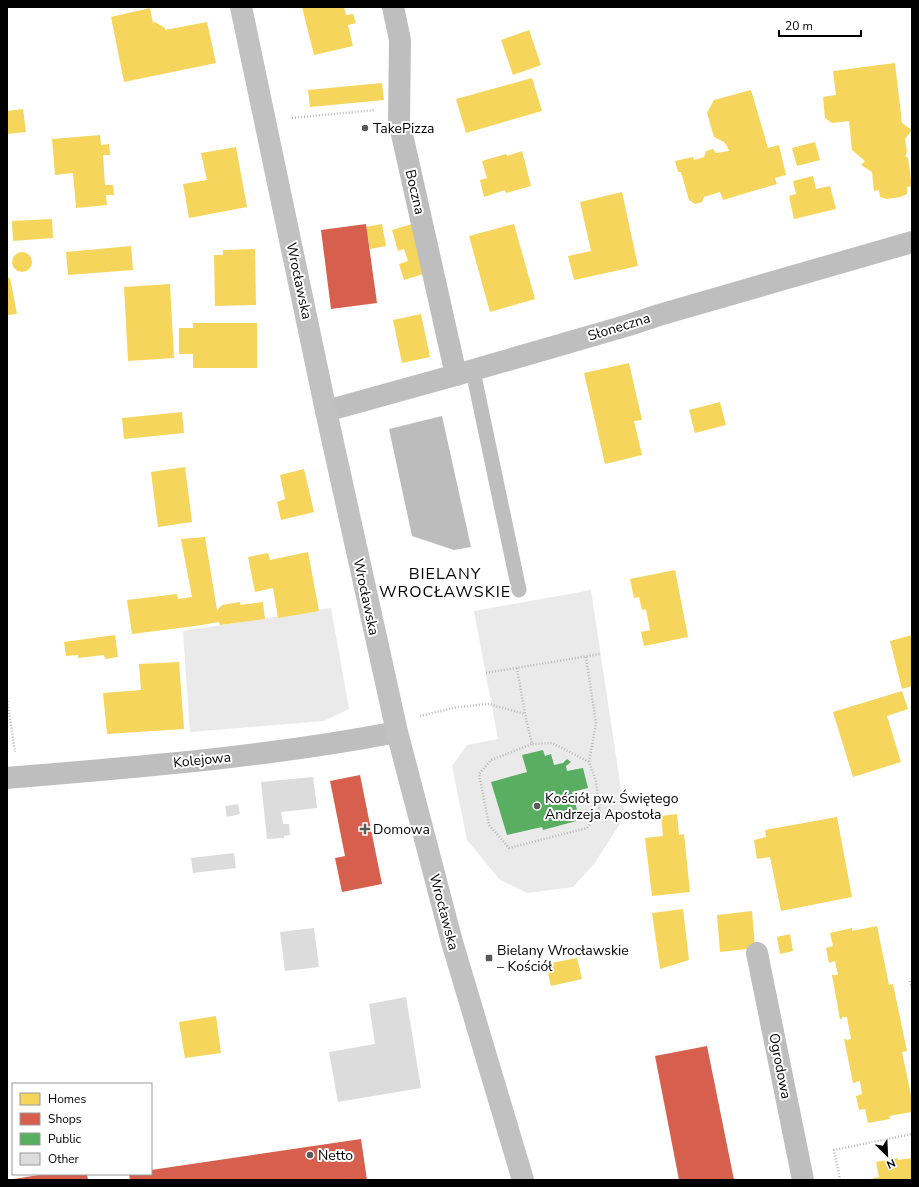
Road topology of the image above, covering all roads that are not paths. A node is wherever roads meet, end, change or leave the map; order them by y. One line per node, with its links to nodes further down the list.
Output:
1 (241, 7): 5 (main road, Wrocławska)
2 (393, 7): 4 (street, Boczna)
3 (912, 242): 4 (street, Słoneczna)
4 (465, 373): 5 (street, Słoneczna); 6 (lane)
5 (326, 412): 7 (main road, Wrocławska)
6 (519, 590)
7 (397, 732): 8 (street, Kolejowa); 10 (main road, Wrocławska)
8 (7, 778)
9 (757, 953): 11 (street, Ogrodowa)
10 (523, 1180)
11 (803, 1180)

